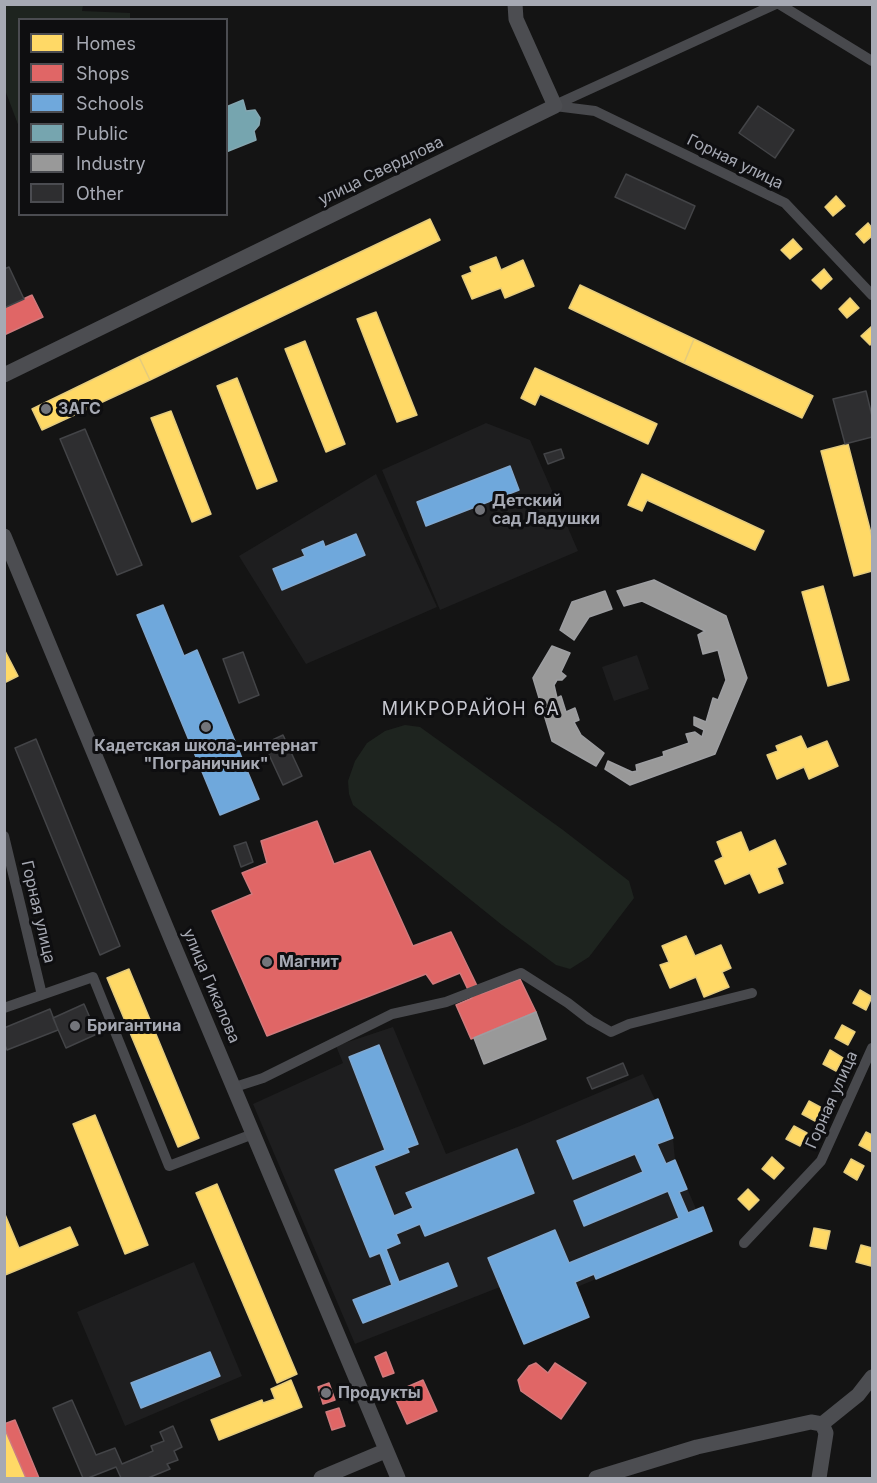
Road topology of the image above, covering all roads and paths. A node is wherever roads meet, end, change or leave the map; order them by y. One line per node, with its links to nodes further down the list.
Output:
1 (515, 4): 4 (main road)
2 (777, 4): 3 (street); 4 (street, улица Свердлова)
3 (873, 61)
4 (555, 106): 5 (street, Горная улица); 6 (main road, улица Свердлова)
5 (873, 295)
6 (4, 375)
7 (4, 536): 13 (main road, улица Гикалова)
8 (4, 836): 10 (street, Горная улица)
9 (752, 993): 13 (street)
10 (42, 995): 11 (street); 14 (street)
11 (4, 1008)
12 (873, 1048): 15 (street, Горная улица)
13 (235, 1087): 14 (main road, улица Гикалова)
14 (253, 1134): 18 (main road, улица Гикалова)
15 (744, 1243)
16 (873, 1377): 17 (main road)
17 (822, 1424): 21 (main road); 22 (main road)
18 (385, 1451): 19 (main road); 20 (main road, улица Гикалова)
19 (321, 1479)
20 (398, 1479)
21 (596, 1479)
22 (819, 1479)

